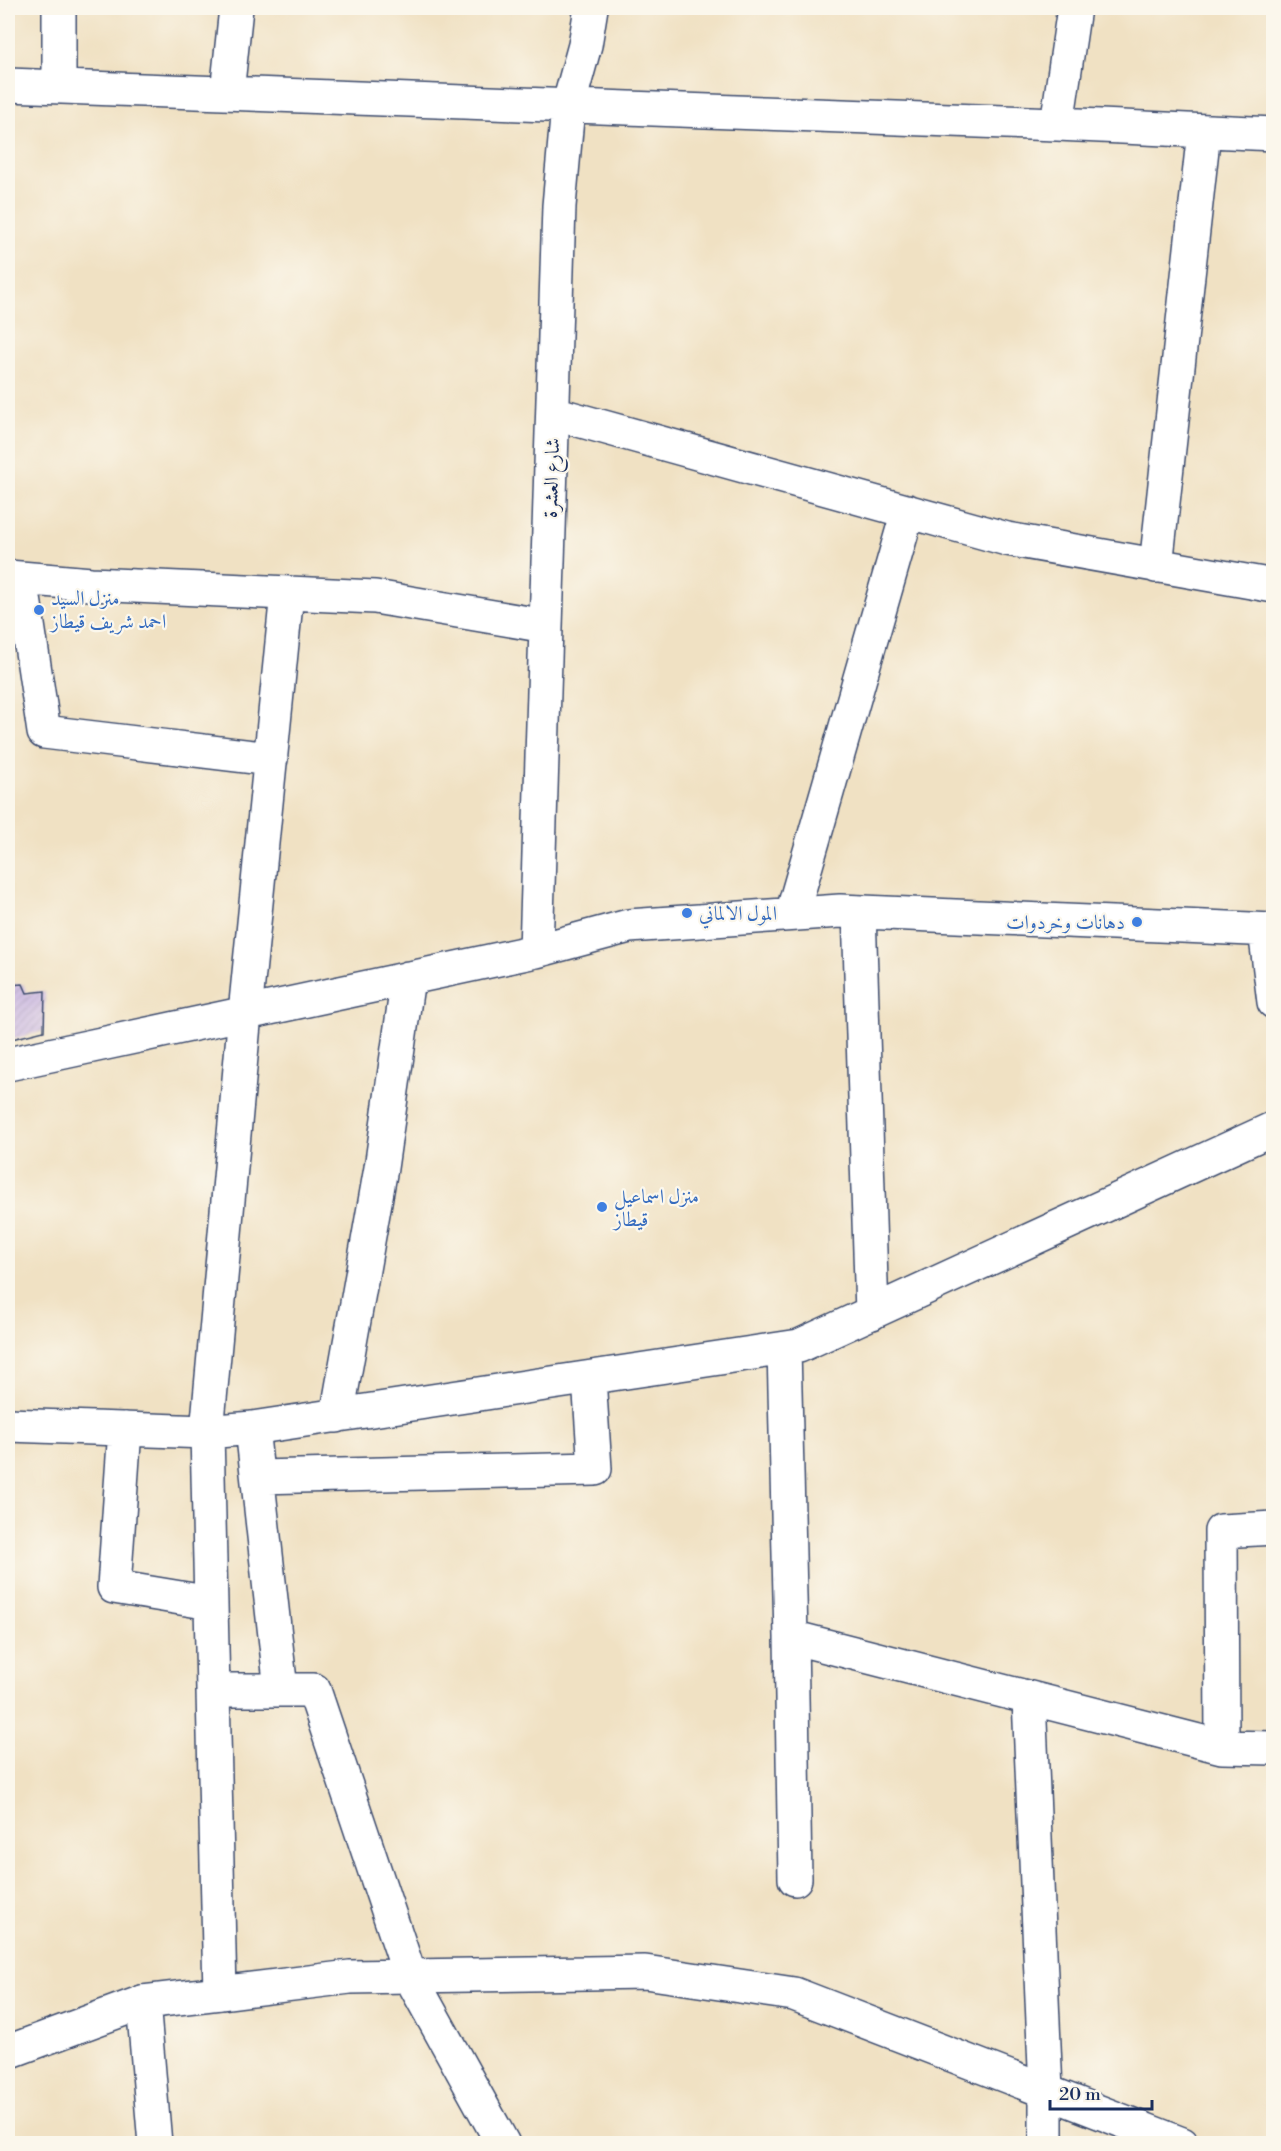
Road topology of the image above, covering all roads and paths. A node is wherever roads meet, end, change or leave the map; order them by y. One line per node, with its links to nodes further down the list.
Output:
1 (59, 8): 6 (street)
2 (236, 8): 7 (street)
3 (591, 8): 8 (street, شارع العشرة)
4 (1074, 8): 9 (street)
5 (8, 86): 6 (street)
6 (59, 87): 7 (street)
7 (227, 93): 8 (street)
8 (568, 107): 9 (street); 12 (street, شارع العشرة)
9 (1057, 124): 10 (street)
10 (1204, 131): 11 (street); 14 (street)
11 (1274, 134)
12 (553, 412): 13 (street); 18 (street, شارع العشرة)
13 (908, 511): 14 (street); 21 (street)
14 (1156, 566): 16 (street)
15 (14, 578): 17 (street); 19 (street)
16 (1274, 586)
17 (287, 593): 18 (street); 19 (street)
18 (546, 626): 23 (street, شارع العشرة)
19 (271, 759): 26 (street)
20 (859, 912): 21 (street); 22 (street); 29 (street)
21 (792, 914): 23 (street)
22 (1269, 930): 25 (street)
23 (536, 951): 24 (street)
24 (408, 978): 26 (street); 32 (street)
25 (1274, 1002)
26 (246, 1013): 27 (street); 36 (street)
27 (8, 1064)
28 (1274, 1128): 29 (street)
29 (872, 1313): 30 (street)
30 (784, 1349): 31 (street); 40 (street)
31 (589, 1378): 32 (street); 37 (street)
32 (337, 1416): 34 (street)
33 (8, 1425): 35 (street)
34 (252, 1428): 36 (street); 37 (street)
35 (125, 1429): 36 (street); 39 (street)
36 (207, 1432): 39 (street)
37 (258, 1477): 42 (street)
38 (1274, 1528): 44 (street)
39 (211, 1603): 41 (street)
40 (791, 1637): 43 (street); 46 (street)
41 (213, 1690): 42 (street); 48 (street)
42 (281, 1690): 47 (street)
43 (1029, 1699): 44 (street); 51 (street)
44 (1222, 1747): 45 (street)
45 (1274, 1748)
46 (795, 1879)
47 (410, 1976): 48 (street); 51 (street); 53 (street)
48 (220, 1993): 49 (street)
49 (143, 2002): 50 (street); 52 (street)
50 (8, 2052)
51 (1046, 2091): 54 (street); 55 (street)
52 (155, 2144)
53 (503, 2144)
54 (1046, 2144)
55 (1182, 2144)

